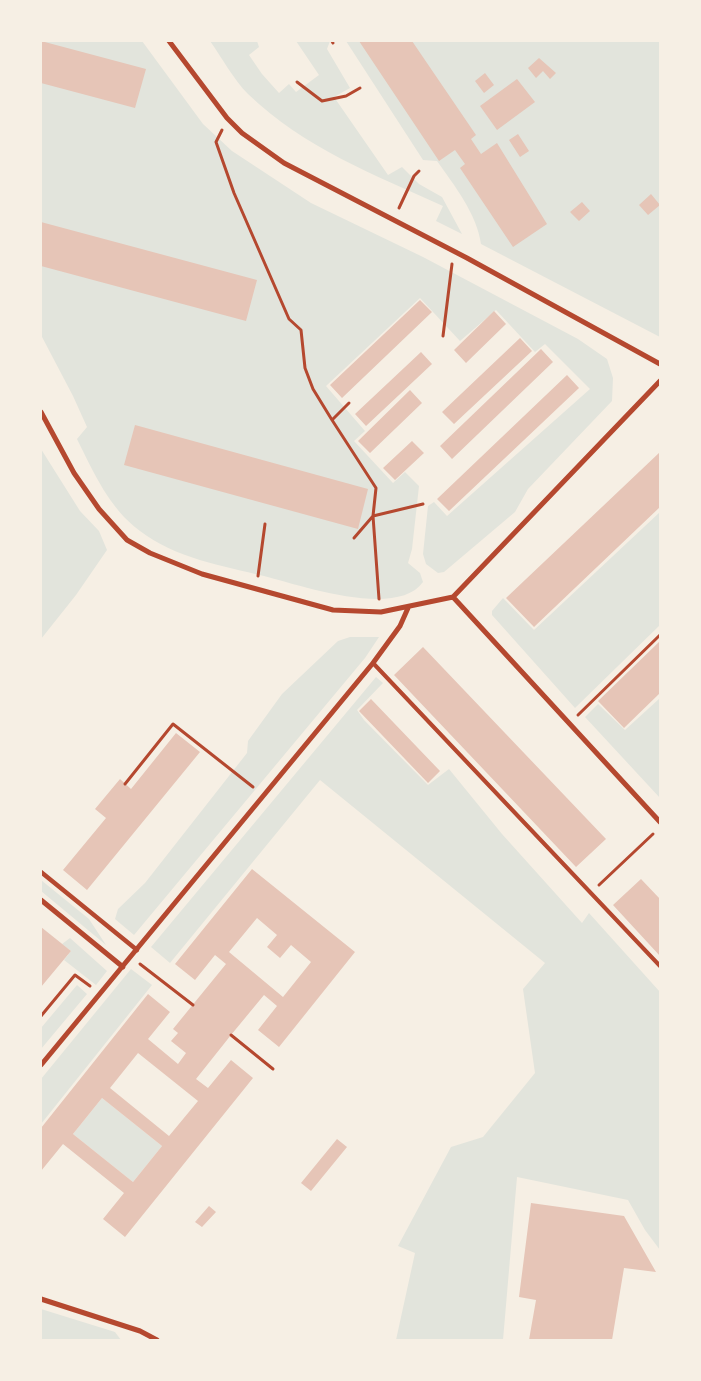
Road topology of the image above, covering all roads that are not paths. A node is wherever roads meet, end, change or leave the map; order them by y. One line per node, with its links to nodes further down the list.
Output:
1 (169, 41): 2 (street)
2 (660, 364)
3 (660, 382): 5 (street)
4 (41, 412): 6 (street)
5 (453, 597): 6 (street); 8 (street)
6 (408, 608): 7 (street)
7 (374, 663): 11 (street); 12 (lane)
8 (660, 822)
9 (41, 872): 11 (street)
10 (41, 900): 13 (street)
11 (137, 950): 13 (street)
12 (660, 966)
13 (123, 967): 14 (street)
14 (41, 1065)
15 (41, 1299): 16 (street)
16 (157, 1340)

